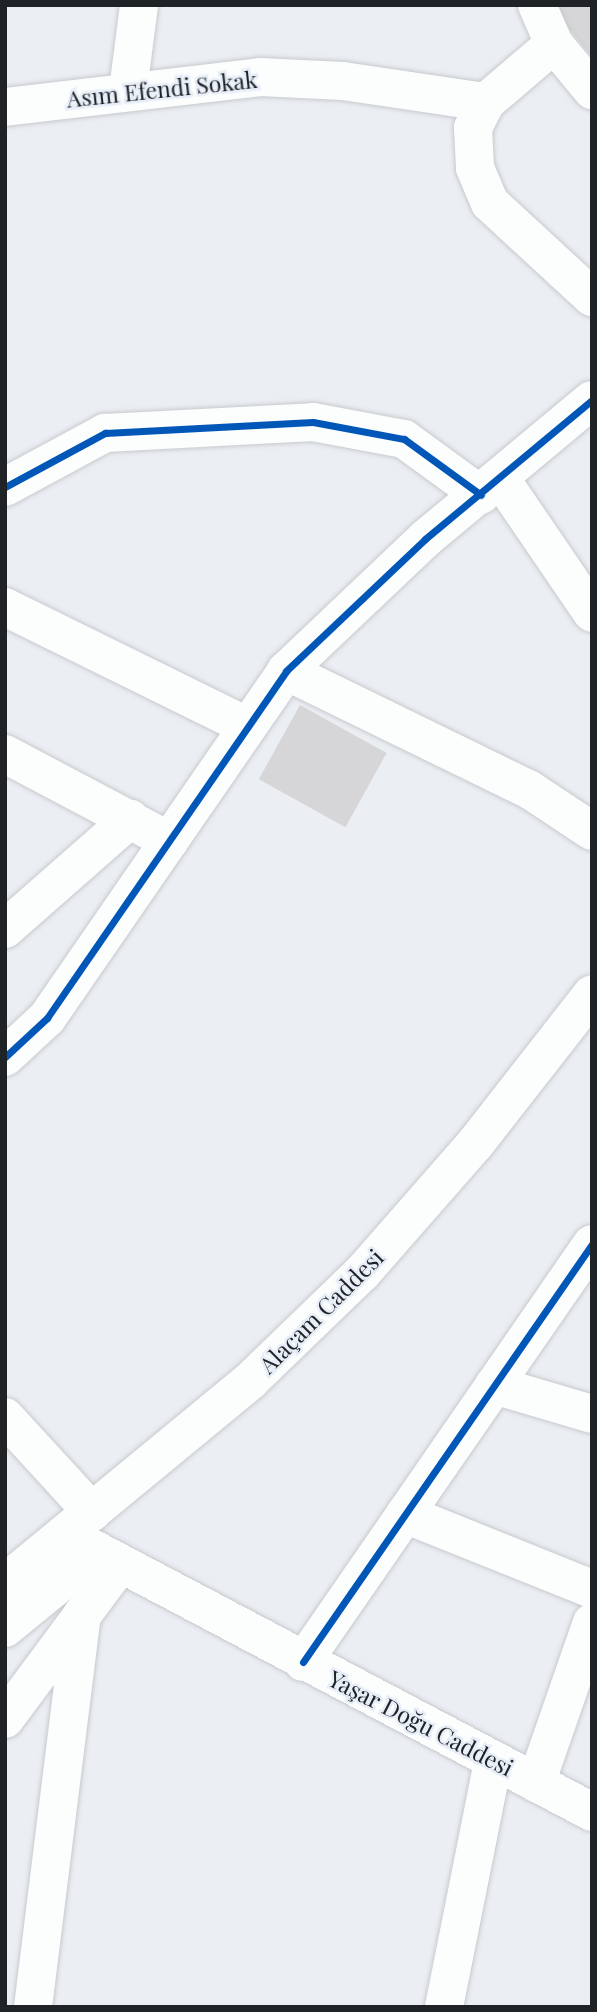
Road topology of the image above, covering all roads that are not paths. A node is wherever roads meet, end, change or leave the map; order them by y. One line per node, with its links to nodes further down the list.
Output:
1 (139, 5): 5 (street)
2 (537, 5): 3 (street)
3 (554, 44): 4 (street); 6 (street)
4 (591, 89)
5 (128, 90): 6 (street, Asım Efendi Sokak); 7 (street, Asım Efendi Sokak)
6 (486, 102): 8 (street)
7 (5, 107)
8 (592, 297)
9 (592, 400): 11 (street)
10 (5, 486): 11 (street)
11 (491, 486): 13 (street); 14 (street)
12 (5, 607): 15 (street)
13 (592, 613)
14 (286, 671): 15 (street); 18 (street)
15 (247, 726): 19 (street)
16 (5, 754): 17 (street)
17 (130, 818): 19 (street); 20 (street)
18 (592, 831)
19 (169, 841): 22 (street)
20 (5, 929)
21 (592, 994): 28 (street, Alaçam Caddesi)
22 (5, 1057)
23 (590, 1250): 24 (street)
24 (494, 1385): 25 (street); 27 (street)
25 (592, 1414)
26 (5, 1417): 28 (street, Yaşar Doğu Caddesi)
27 (405, 1514): 31 (street); 35 (street)
28 (78, 1523): 29 (street, Yaşar Doğu Caddesi); 30 (street, Alaçam Caddesi)
29 (109, 1558): 32 (street); 34 (street); 35 (street, Yaşar Doğu Caddesi)
30 (5, 1583)
31 (592, 1589)
32 (82, 1615): 36 (street); 40 (street)
33 (592, 1622): 38 (street)
34 (5, 1628)
35 (303, 1662): 37 (street, Yaşar Doğu Caddesi)
36 (5, 1719)
37 (493, 1761): 38 (street, Yaşar Doğu Caddesi); 41 (street)
38 (536, 1783): 39 (street, Yaşar Doğu Caddesi)
39 (592, 1812)
40 (33, 2007)
41 (444, 2007)

